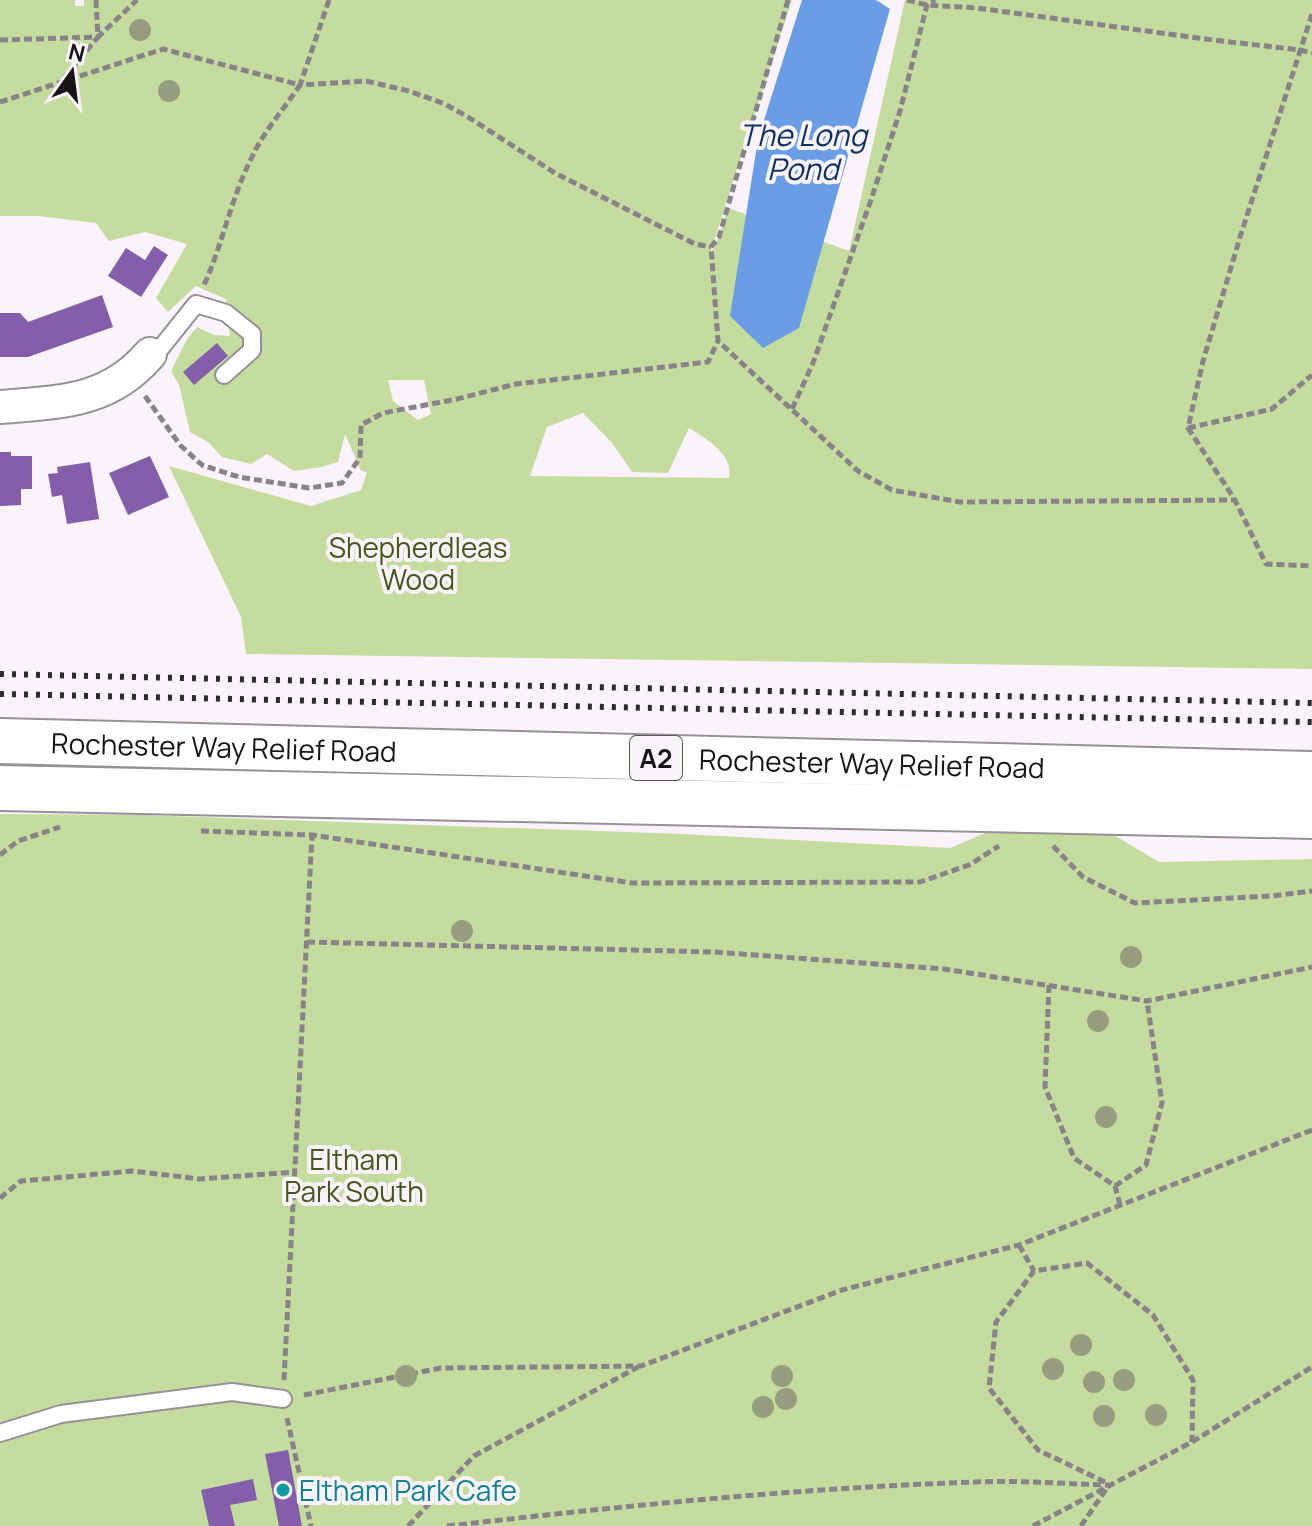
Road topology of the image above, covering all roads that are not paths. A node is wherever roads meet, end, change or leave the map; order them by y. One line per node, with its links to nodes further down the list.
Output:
1 (140, 364): 2 (lane); 3 (street)
2 (224, 375)
3 (0, 407)
4 (0, 741): 5 (highway, Rochester Way Relief Road / A2)
5 (1312, 774)
6 (0, 788): 7 (highway, Rochester Way Relief Road / A2)
7 (1312, 816)
8 (283, 1399): 9 (lane)
9 (0, 1433)

